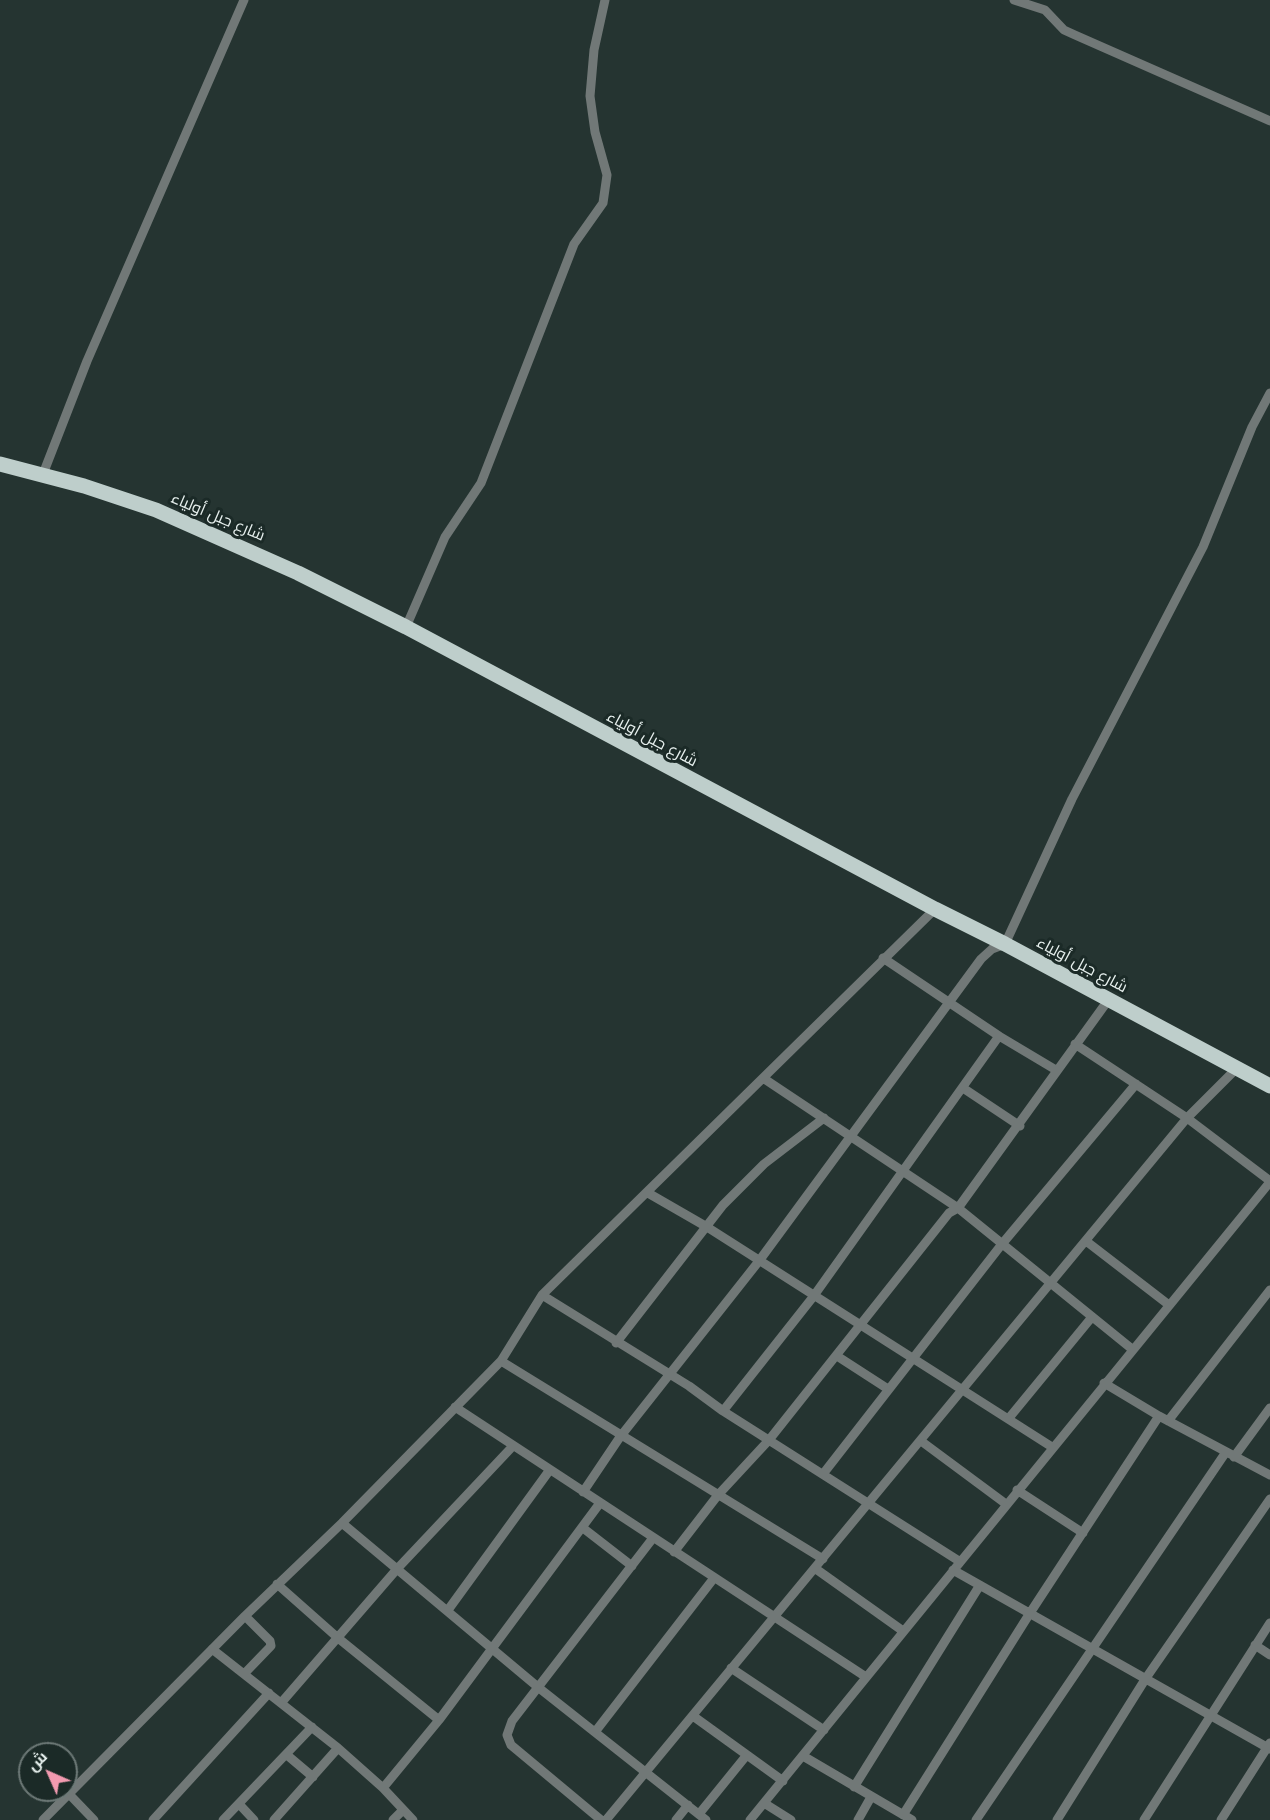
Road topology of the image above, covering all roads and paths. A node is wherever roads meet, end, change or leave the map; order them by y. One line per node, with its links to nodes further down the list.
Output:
1 (244, 0): 7 (street)
2 (606, 0): 8 (street)
3 (1014, 0): 4 (street)
4 (1270, 121)
5 (1270, 393): 10 (street)
6 (0, 464): 7 (highway, شارع جبل أولياء)
7 (43, 474): 8 (highway, شارع جبل أولياء)
8 (406, 627): 9 (highway, شارع جبل أولياء)
9 (935, 909): 10 (highway, شارع جبل أولياء); 11 (street)
10 (1005, 944): 12 (highway, شارع جبل أولياء); 13 (street)
11 (883, 958): 13 (street); 18 (street)
12 (1109, 999): 15 (street); 16 (highway, شارع جبل أولياء)
13 (950, 1003): 14 (street); 25 (street)
14 (999, 1036): 17 (street); 21 (street)
15 (1075, 1044): 17 (street); 19 (street)
16 (1237, 1068): 20 (highway, شارع جبل أولياء); 23 (street)
17 (1056, 1070): 24 (street)
18 (763, 1078): 22 (street); 28 (street)
19 (1136, 1084): 23 (street); 34 (street)
20 (1270, 1086)
21 (963, 1088): 24 (street); 26 (street)
22 (824, 1118): 25 (street); 32 (street)
23 (1187, 1118): 27 (street); 33 (street)
24 (1020, 1126): 31 (street)
25 (852, 1136): 26 (street); 35 (street)
26 (904, 1171): 31 (street); 39 (street)
27 (1270, 1181): 29 (street)
28 (648, 1193): 32 (street); 38 (street)
29 (1260, 1194): 30 (street); 40 (street)
30 (1270, 1201)
31 (958, 1208): 34 (street); 42 (street)
32 (707, 1227): 35 (street); 43 (street)
33 (1086, 1241): 36 (street); 40 (street)
34 (1002, 1244): 36 (street); 46 (street)
35 (759, 1262): 39 (street); 48 (street)
36 (1052, 1283): 41 (street); 51 (street)
37 (1270, 1290): 56 (street)
38 (542, 1295): 43 (street); 47 (street)
39 (813, 1297): 42 (street); 54 (street)
40 (1169, 1305): 44 (street)
41 (1092, 1317): 44 (street); 55 (street)
42 (860, 1326): 45 (street); 46 (street)
43 (616, 1343): 48 (street)
44 (1132, 1349): 49 (street)
45 (837, 1356): 50 (street); 58 (street)
46 (912, 1358): 50 (street); 51 (street)
47 (501, 1361): 52 (street); 57 (street)
48 (668, 1374): 54 (street); 57 (street)
49 (1104, 1383): 56 (street); 61 (street)
50 (888, 1389): 64 (street)
51 (963, 1390): 55 (street); 59 (street)
52 (455, 1407): 60 (street); 73 (street)
53 (1270, 1408): 62 (street)
54 (723, 1411): 58 (street)
55 (1009, 1418): 61 (street)
56 (1164, 1419): 62 (street); 75 (street)
57 (620, 1437): 67 (street); 68 (street)
58 (769, 1440): 64 (street); 68 (street)
59 (921, 1441): 71 (street); 72 (street)
60 (512, 1447): 63 (street); 81 (street)
61 (1053, 1447): 66 (street)
62 (1230, 1454): 65 (street); 97 (street)
63 (549, 1471): 67 (street); 87 (street)
64 (823, 1474): 71 (street)
65 (1270, 1475)
66 (1017, 1490): 72 (street); 75 (street)
67 (583, 1492): 70 (street)
68 (718, 1496): 77 (street); 78 (street)
69 (1270, 1499): 102 (street)
70 (600, 1503): 74 (street); 76 (street)
71 (870, 1503): 78 (street); 79 (street)
72 (1006, 1504): 79 (street)
73 (342, 1523): 81 (street); 85 (street)
74 (583, 1528): 80 (street); 96 (street)
75 (1083, 1533): 88 (street)
76 (653, 1538): 77 (street); 80 (street)
77 (674, 1552): 84 (street)
78 (823, 1559): 82 (street)
79 (959, 1561): 83 (street)
80 (632, 1566): 103 (street)
81 (397, 1569): 87 (street); 93 (street)
82 (816, 1569): 90 (street); 92 (street)
83 (952, 1570): 86 (street); 92 (street)
84 (714, 1578): 90 (street); 111 (street)
85 (277, 1584): 89 (street); 93 (street)
86 (980, 1585): 88 (street); 121 (street)
87 (448, 1610): 96 (street)
88 (1030, 1613): 97 (street); 131 (street)
89 (245, 1616): 95 (street); 100 (street)
90 (775, 1617): 99 (street); 101 (street)
91 (1270, 1623): 94 (street)
92 (903, 1631): 101 (street)
93 (338, 1638): 105 (street); 108 (street)
94 (1255, 1645): 98 (street); 106 (street)
95 (212, 1649): 100 (street); 120 (street)
96 (493, 1649): 103 (street); 108 (street)
97 (1092, 1650): 102 (street); 146 (street)
98 (1270, 1655)
99 (731, 1668): 107 (street); 110 (street)
100 (244, 1674): 104 (street)
101 (866, 1677): 110 (street)
102 (1146, 1678): 106 (street); 147 (street)
103 (539, 1688): 111 (street); 140 (street)
104 (269, 1693): 105 (street); 134 (street)
105 (281, 1703): 109 (street)
106 (1210, 1714): 112 (street); 148 (street)
107 (693, 1716): 115 (street); 117 (street)
108 (439, 1720): 122 (street)
109 (312, 1727): 113 (street); 114 (street)
110 (824, 1730): 116 (street)
111 (595, 1732): 117 (street)
112 (1269, 1747): 149 (street)
113 (338, 1748): 118 (street); 122 (street)
114 (287, 1755): 118 (street); 127 (street)
115 (746, 1756): 119 (street); 130 (street)
116 (803, 1756): 119 (street); 121 (street)
117 (647, 1771): 128 (street); 141 (street)
118 (313, 1777): 137 (street)
119 (783, 1781): 126 (street)
120 (78, 1785)
121 (854, 1787): 123 (street)
122 (383, 1788): 129 (street)
123 (871, 1797): 131 (street); 145 (street)
124 (61, 1802): 132 (street)
125 (77, 1802): 133 (street)
126 (764, 1803): 143 (street); 144 (street)
127 (239, 1804): 135 (street); 136 (street)
128 (688, 1805): 130 (street); 142 (street)
129 (402, 1810): 138 (street); 139 (street)
130 (702, 1817)
131 (908, 1818)
132 (43, 1820)
133 (94, 1820)
134 (153, 1820)
135 (223, 1820)
136 (254, 1820)
137 (274, 1820)
138 (393, 1820)
139 (412, 1820)
140 (601, 1820)
141 (606, 1820)
142 (676, 1820)
143 (750, 1820)
144 (791, 1820)
145 (858, 1820)
146 (976, 1820)
147 (1057, 1820)
148 (1144, 1820)
149 (1221, 1820)

